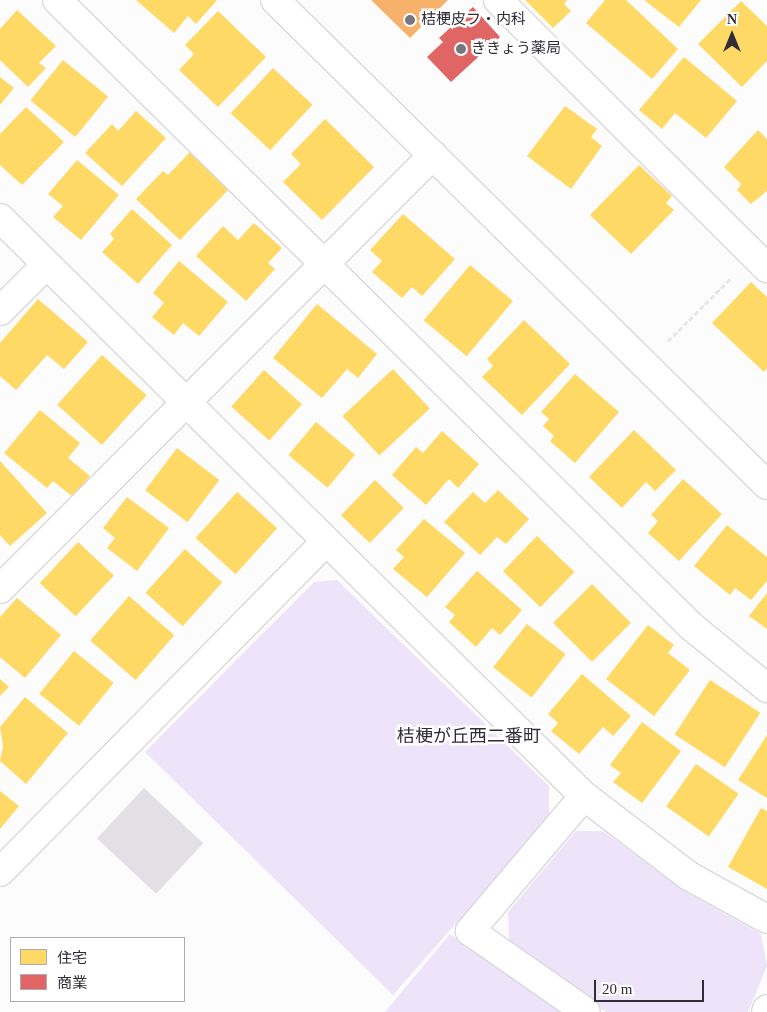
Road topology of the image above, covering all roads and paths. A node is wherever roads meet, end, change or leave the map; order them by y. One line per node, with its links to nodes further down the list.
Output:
1 (57, 0): 8 (street)
2 (275, 0): 4 (street)
3 (498, 0): 6 (street)
4 (433, 155): 8 (street); 12 (street)
5 (0, 218): 7 (street)
6 (760, 261): 10 (path)
7 (46, 264): 9 (street); 11 (street)
8 (324, 265): 11 (street); 15 (street)
9 (0, 311)
10 (668, 341)
11 (185, 403): 13 (street); 14 (street)
12 (767, 486)
13 (325, 542): 16 (street); 17 (street)
14 (0, 590)
15 (767, 688)
16 (584, 796): 18 (street); 19 (street)
17 (0, 872)
18 (767, 919)
19 (586, 1012)

